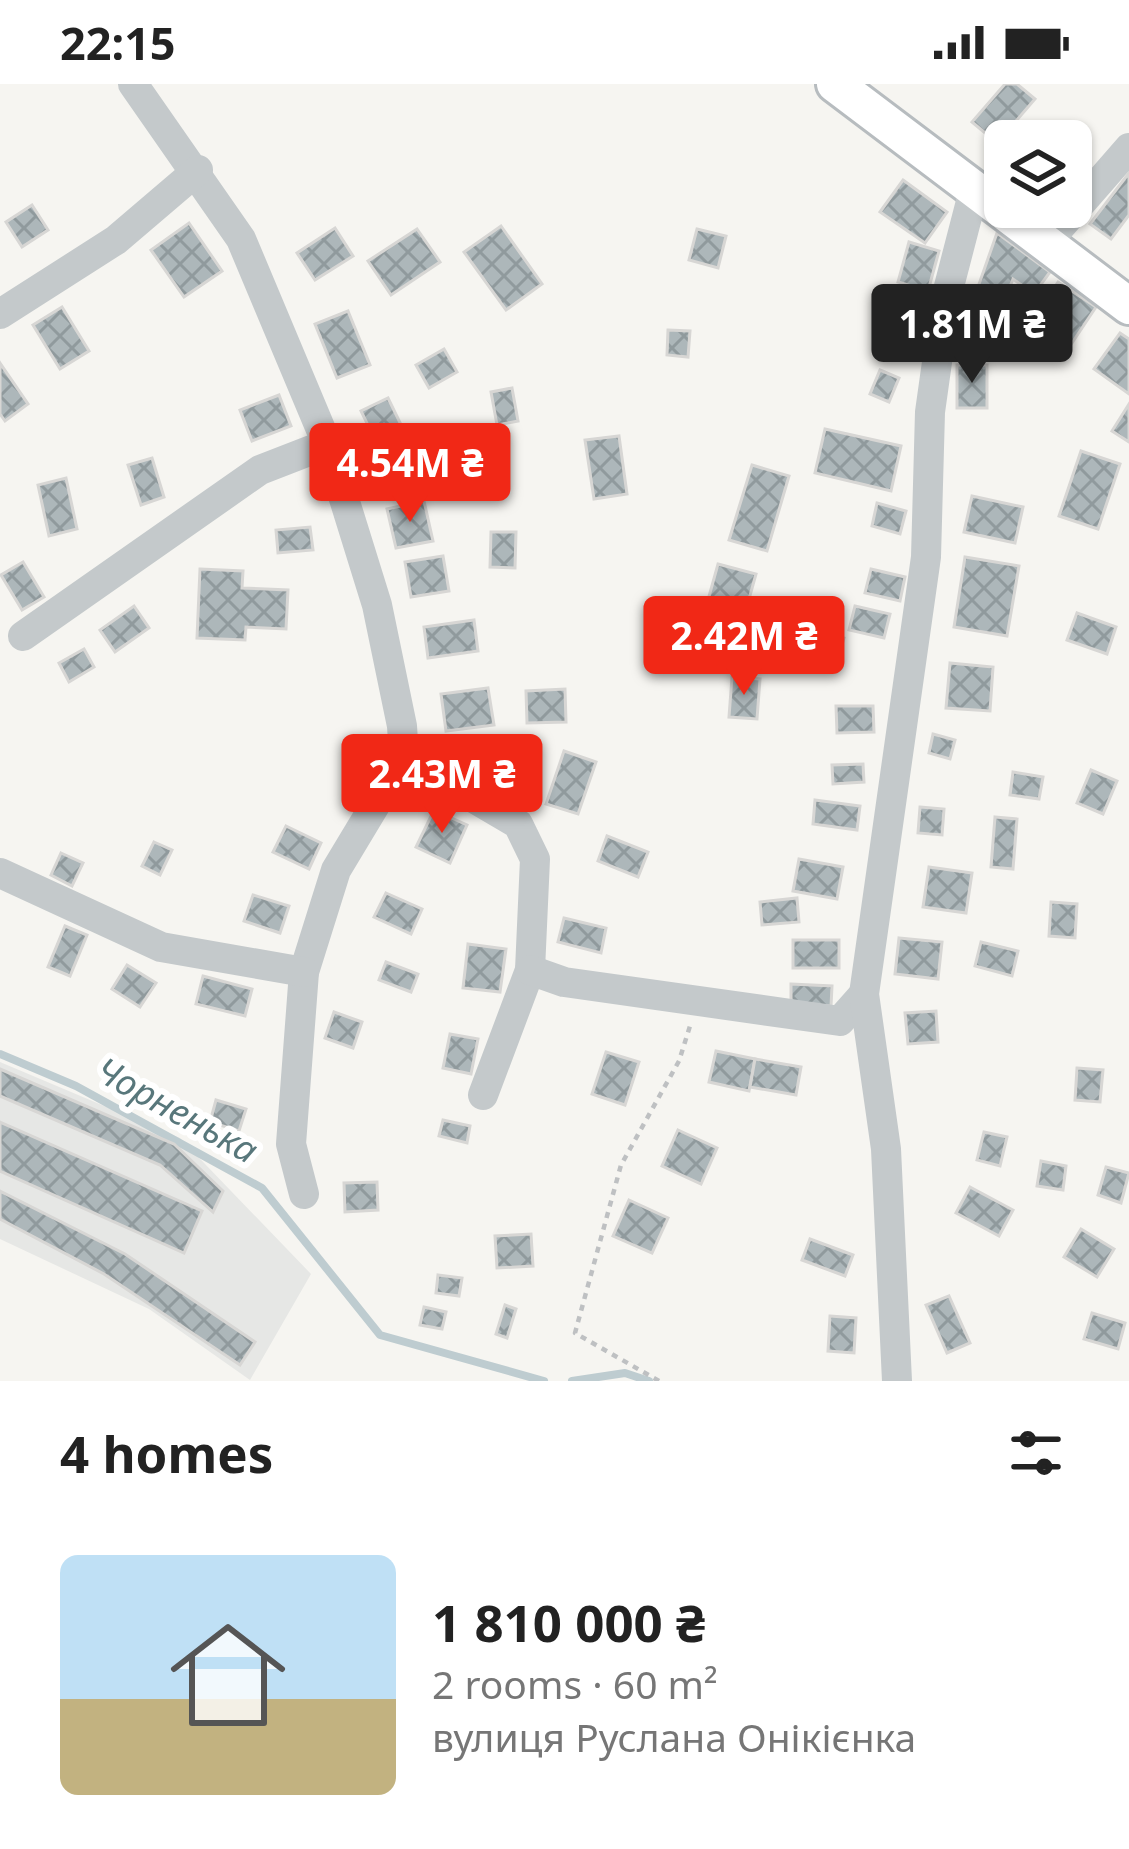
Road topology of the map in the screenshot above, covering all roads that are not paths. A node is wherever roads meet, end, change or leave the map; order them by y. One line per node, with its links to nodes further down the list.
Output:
1 (133, 84): 4 (street)
2 (835, 84): 5 (main road)
3 (1129, 148): 6 (street)
4 (198, 170): 8 (street); 9 (street)
5 (974, 190): 6 (main road); 15 (street)
6 (1047, 242): 7 (main road)
7 (1129, 306)
8 (0, 314)
9 (327, 444): 10 (street); 11 (street)
10 (23, 636)
11 (404, 757): 13 (street); 14 (street)
12 (0, 873): 14 (street)
13 (530, 970): 15 (street); 16 (street)
14 (304, 972): 17 (street)
15 (865, 994): 18 (street)
16 (483, 1095)
17 (304, 1193)
18 (897, 1381)

